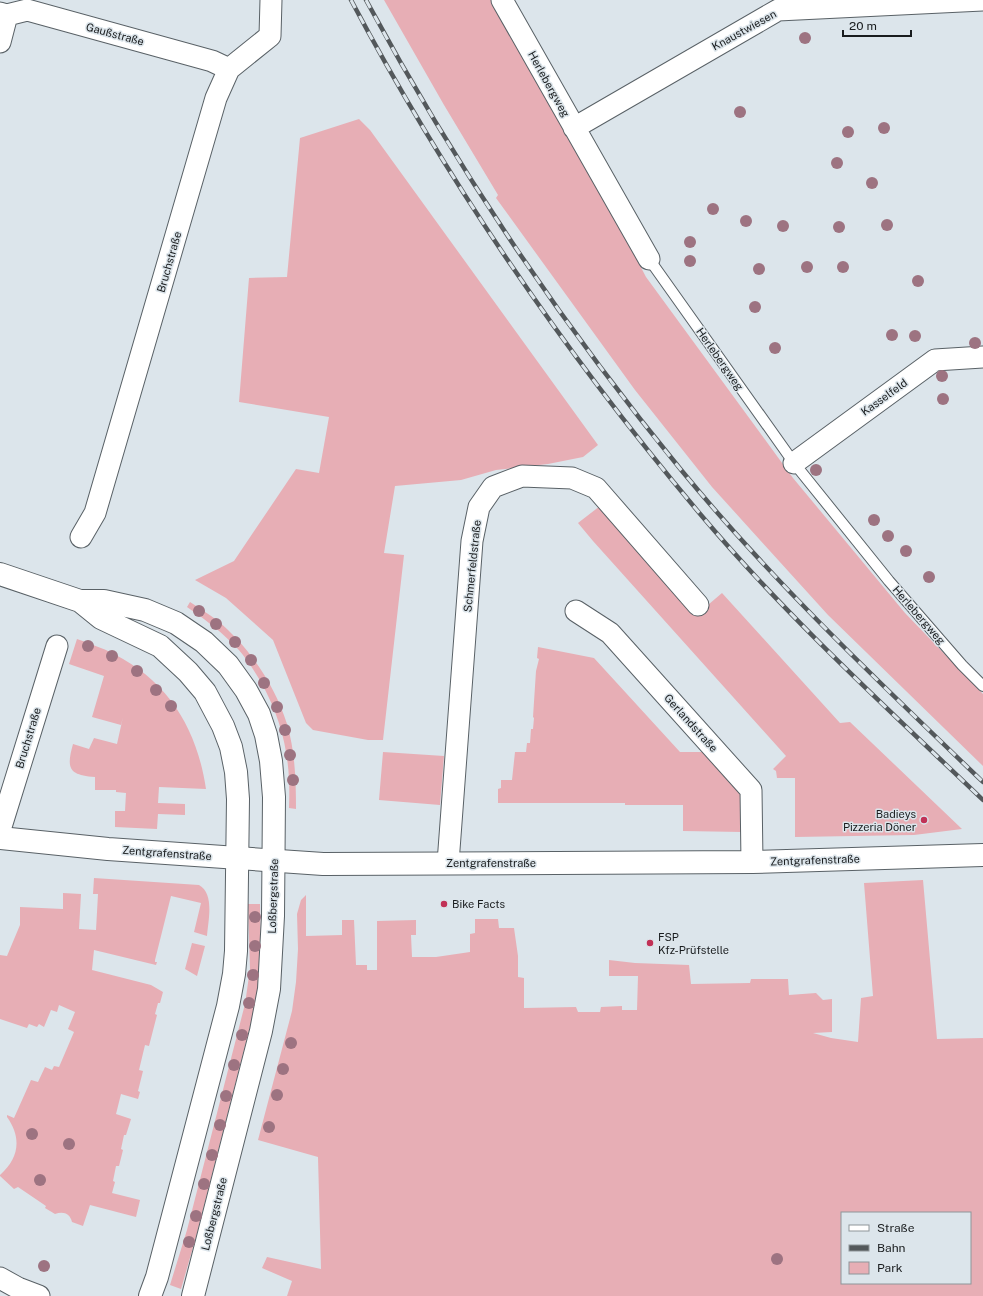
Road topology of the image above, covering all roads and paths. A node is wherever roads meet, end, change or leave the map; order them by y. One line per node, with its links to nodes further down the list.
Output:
1 (271, 0): 7 (street, Bruchstraße)
2 (502, 0): 8 (street, Herlebergweg)
3 (983, 0): 4 (street, Knaustwiesen)
4 (776, 5): 8 (street, Knaustwiesen)
5 (3, 14): 6 (street); 7 (street, Gaußstraße)
6 (0, 42)
7 (229, 69): 12 (street, Bruchstraße)
8 (574, 128): 9 (street, Herlebergweg)
9 (649, 259): 11 (lane, Herlebergweg)
10 (983, 357): 11 (street, Kasselfeld)
11 (794, 463): 18 (lane, Herlebergweg)
12 (80, 537)
13 (0, 574): 14 (main road, Loßbergstraße)
14 (80, 601): 22 (main road, Loßbergstraße); 23 (main road, Loßbergstraße)
15 (698, 605): 25 (street, Schmerfeldstraße)
16 (576, 611): 24 (street, Gerlandstraße)
17 (57, 646): 19 (street, Bruchstraße)
18 (983, 686)
19 (0, 830)
20 (0, 838): 22 (main road, Zentgrafenstraße)
21 (983, 855): 24 (main road, Zentgrafenstraße)
22 (237, 858): 23 (main road, Zentgrafenstraße); 28 (main road, Loßbergstraße)
23 (274, 861): 25 (main road, Zentgrafenstraße); 29 (main road, Loßbergstraße)
24 (752, 862): 25 (main road, Zentgrafenstraße)
25 (448, 863)
26 (0, 1278): 27 (street)
27 (39, 1296)
28 (150, 1296)
29 (193, 1296)

